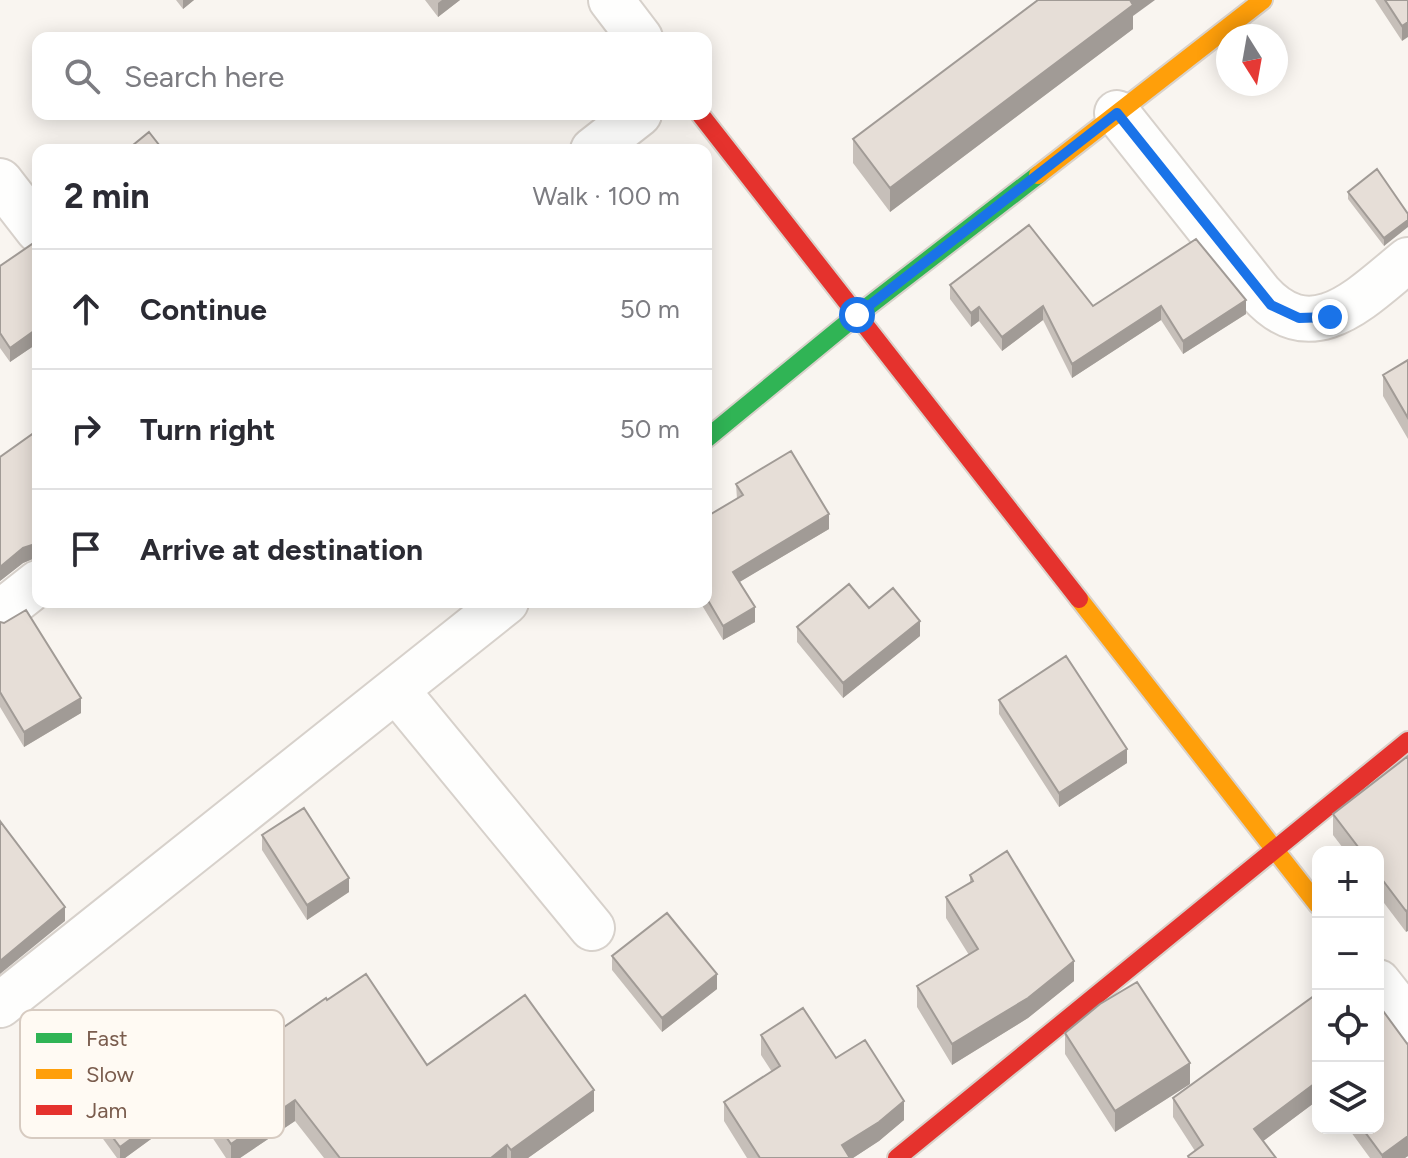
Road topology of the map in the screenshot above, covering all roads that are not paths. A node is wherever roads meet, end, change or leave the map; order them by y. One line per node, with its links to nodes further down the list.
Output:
1 (611, 0): 3 (street)
2 (1263, 0): 4 (street)
3 (635, 32)
4 (1117, 113): 10 (street); 11 (street)
5 (631, 120): 7 (street)
6 (705, 120): 11 (street)
7 (601, 144)
8 (0, 181): 9 (street)
9 (32, 222)
10 (1408, 260)
11 (857, 315): 12 (street); 18 (street)
12 (712, 434)
13 (32, 588): 15 (street)
14 (499, 608): 16 (street)
15 (0, 613)
16 (397, 691): 20 (street); 22 (street)
17 (1408, 741): 18 (street)
18 (1274, 849): 19 (street); 24 (street)
19 (1312, 897)
20 (592, 928)
21 (1384, 990): 23 (street)
22 (0, 1005)
23 (1408, 1020)
24 (897, 1158)

